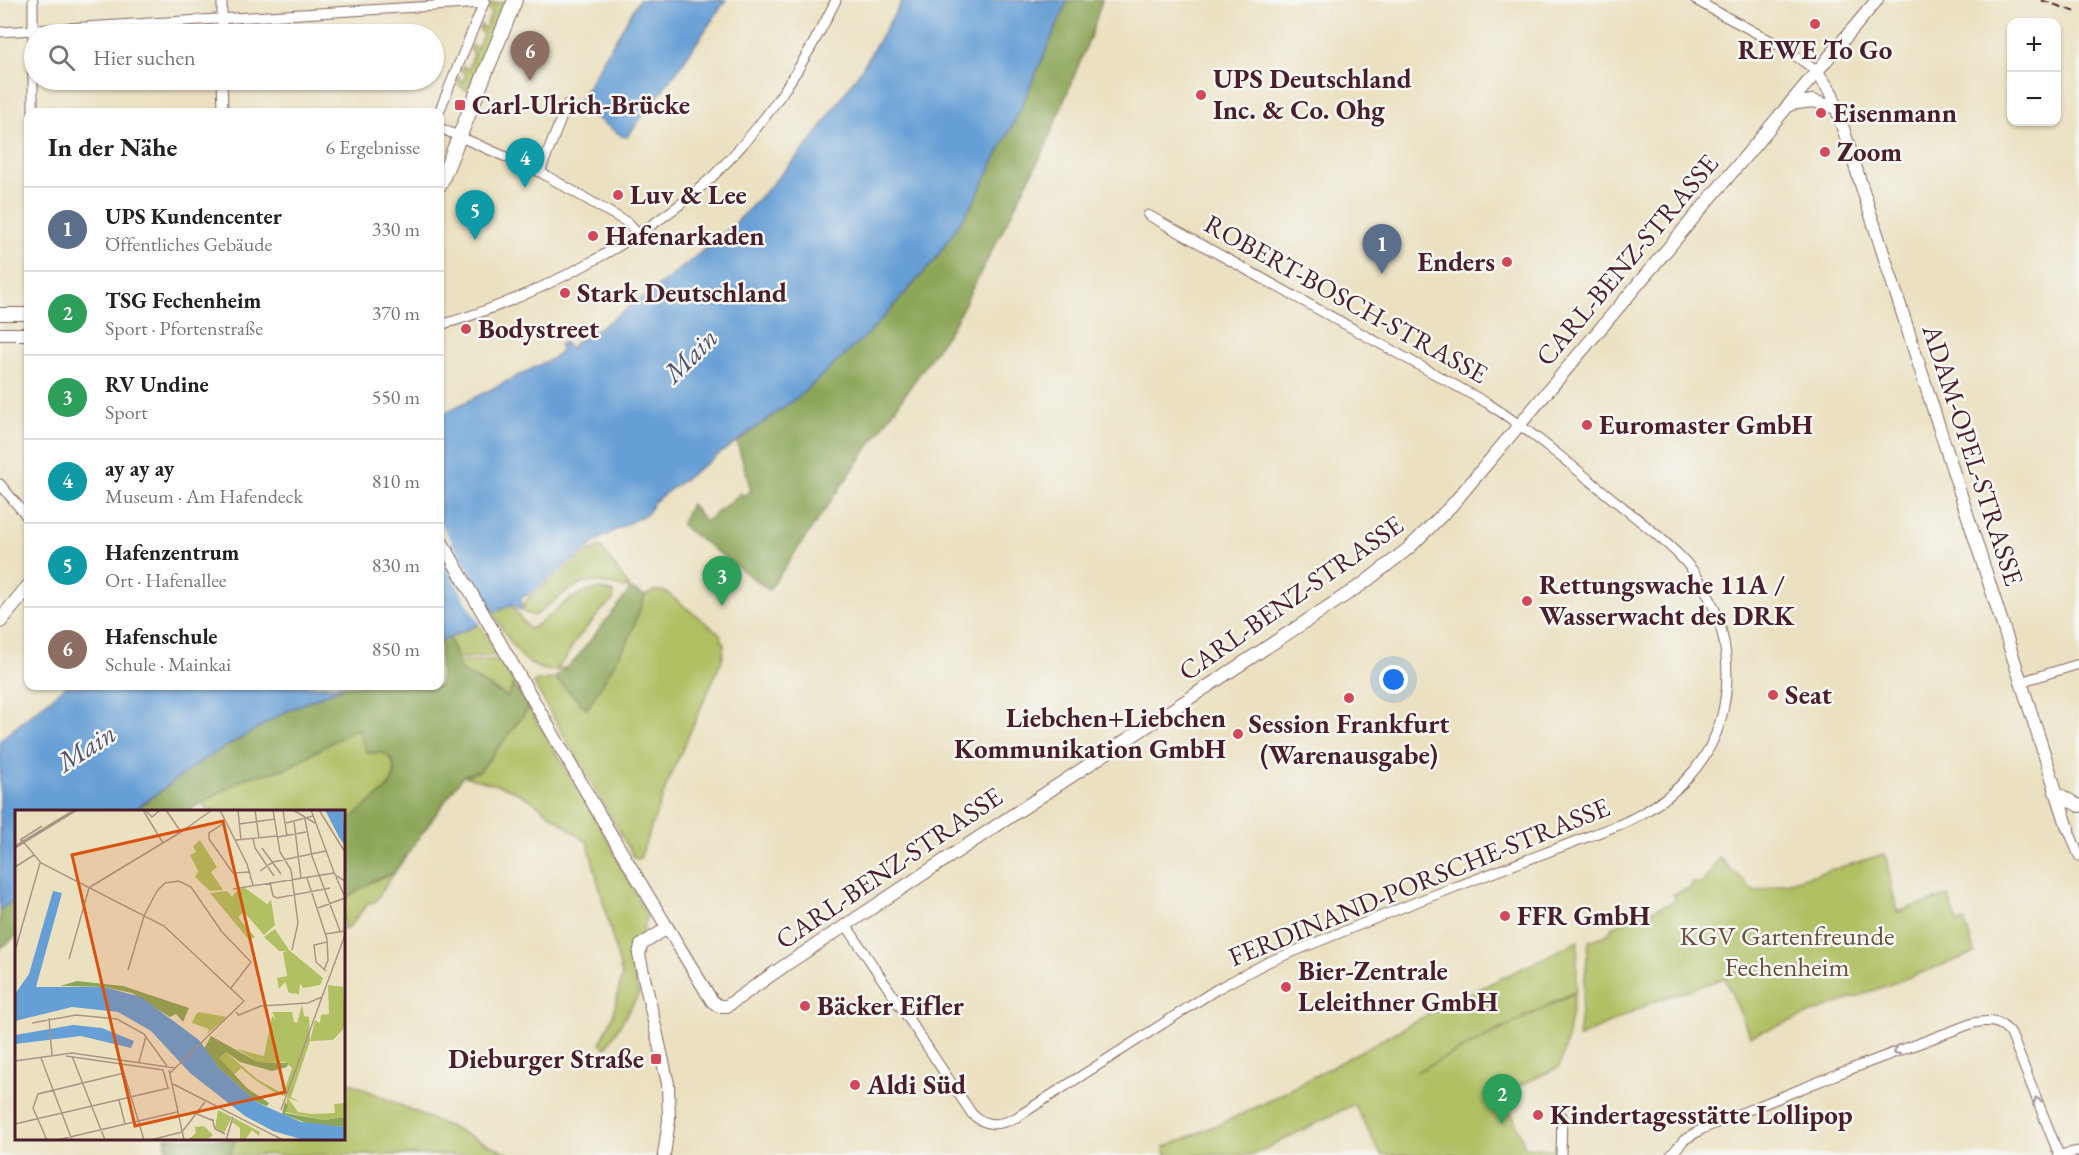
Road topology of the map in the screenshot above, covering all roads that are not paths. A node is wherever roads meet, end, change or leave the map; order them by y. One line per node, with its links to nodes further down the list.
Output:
1 (33, 0): 10 (street)
2 (222, 0): 9 (street)
3 (515, 0): 25 (main road)
4 (836, 0): 29 (street)
5 (1696, 0): 15 (street)
6 (1877, 0): 15 (main road, CARL-BENZ-STRASSE)
7 (485, 1): 8 (street); 22 (street)
8 (407, 4): 9 (street)
9 (222, 18): 11 (street); 12 (street)
10 (33, 24)
11 (128, 24)
12 (222, 24)
13 (24, 31): 14 (street)
14 (0, 32)
15 (1817, 72): 19 (main road, CARL-BENZ-STRASSE); 23 (main road, ADAM-OPEL-STRASSE)
16 (33, 90): 20 (street)
17 (222, 90): 21 (street)
18 (567, 104): 26 (street)
19 (1790, 104): 23 (main road); 35 (main road, CARL-BENZ-STRASSE)
20 (33, 108)
21 (223, 108)
22 (441, 108)
23 (1836, 108): 42 (main road, ADAM-OPEL-STRASSE)
24 (444, 130): 25 (street)
25 (458, 136): 26 (street); 27 (main road)
26 (540, 172): 29 (street)
27 (444, 173)
28 (1148, 215): 35 (street, ROBERT-BOSCH-STRASSE)
29 (637, 233): 32 (street)
30 (0, 314): 31 (main road)
31 (24, 314)
32 (444, 324)
33 (0, 334): 34 (main road)
34 (24, 334)
35 (1520, 424): 48 (main road, CARL-BENZ-STRASSE); 48 (street, FERDINAND-PORSCHE-STRASSE)
36 (0, 484): 37 (street)
37 (24, 513)
38 (444, 546): 49 (main road)
39 (24, 592): 40 (main road)
40 (0, 621)
41 (2079, 664): 42 (street)
42 (2020, 682): 43 (main road, ADAM-OPEL-STRASSE)
43 (2055, 792): 44 (main road); 46 (main road, ADAM-OPEL-STRASSE)
44 (2079, 806)
45 (2079, 818): 46 (main road)
46 (2073, 829): 47 (street, ADAM-OPEL-STRASSE)
47 (2079, 856)
48 (846, 925): 49 (main road, CARL-BENZ-STRASSE)
49 (667, 928): 52 (main road)
50 (1562, 1116): 53 (street)
51 (2079, 1151): 55 (street)
52 (664, 1155)
53 (1561, 1155)
54 (1671, 1155): 55 (street, one-way to 54)
55 (2060, 1155)

